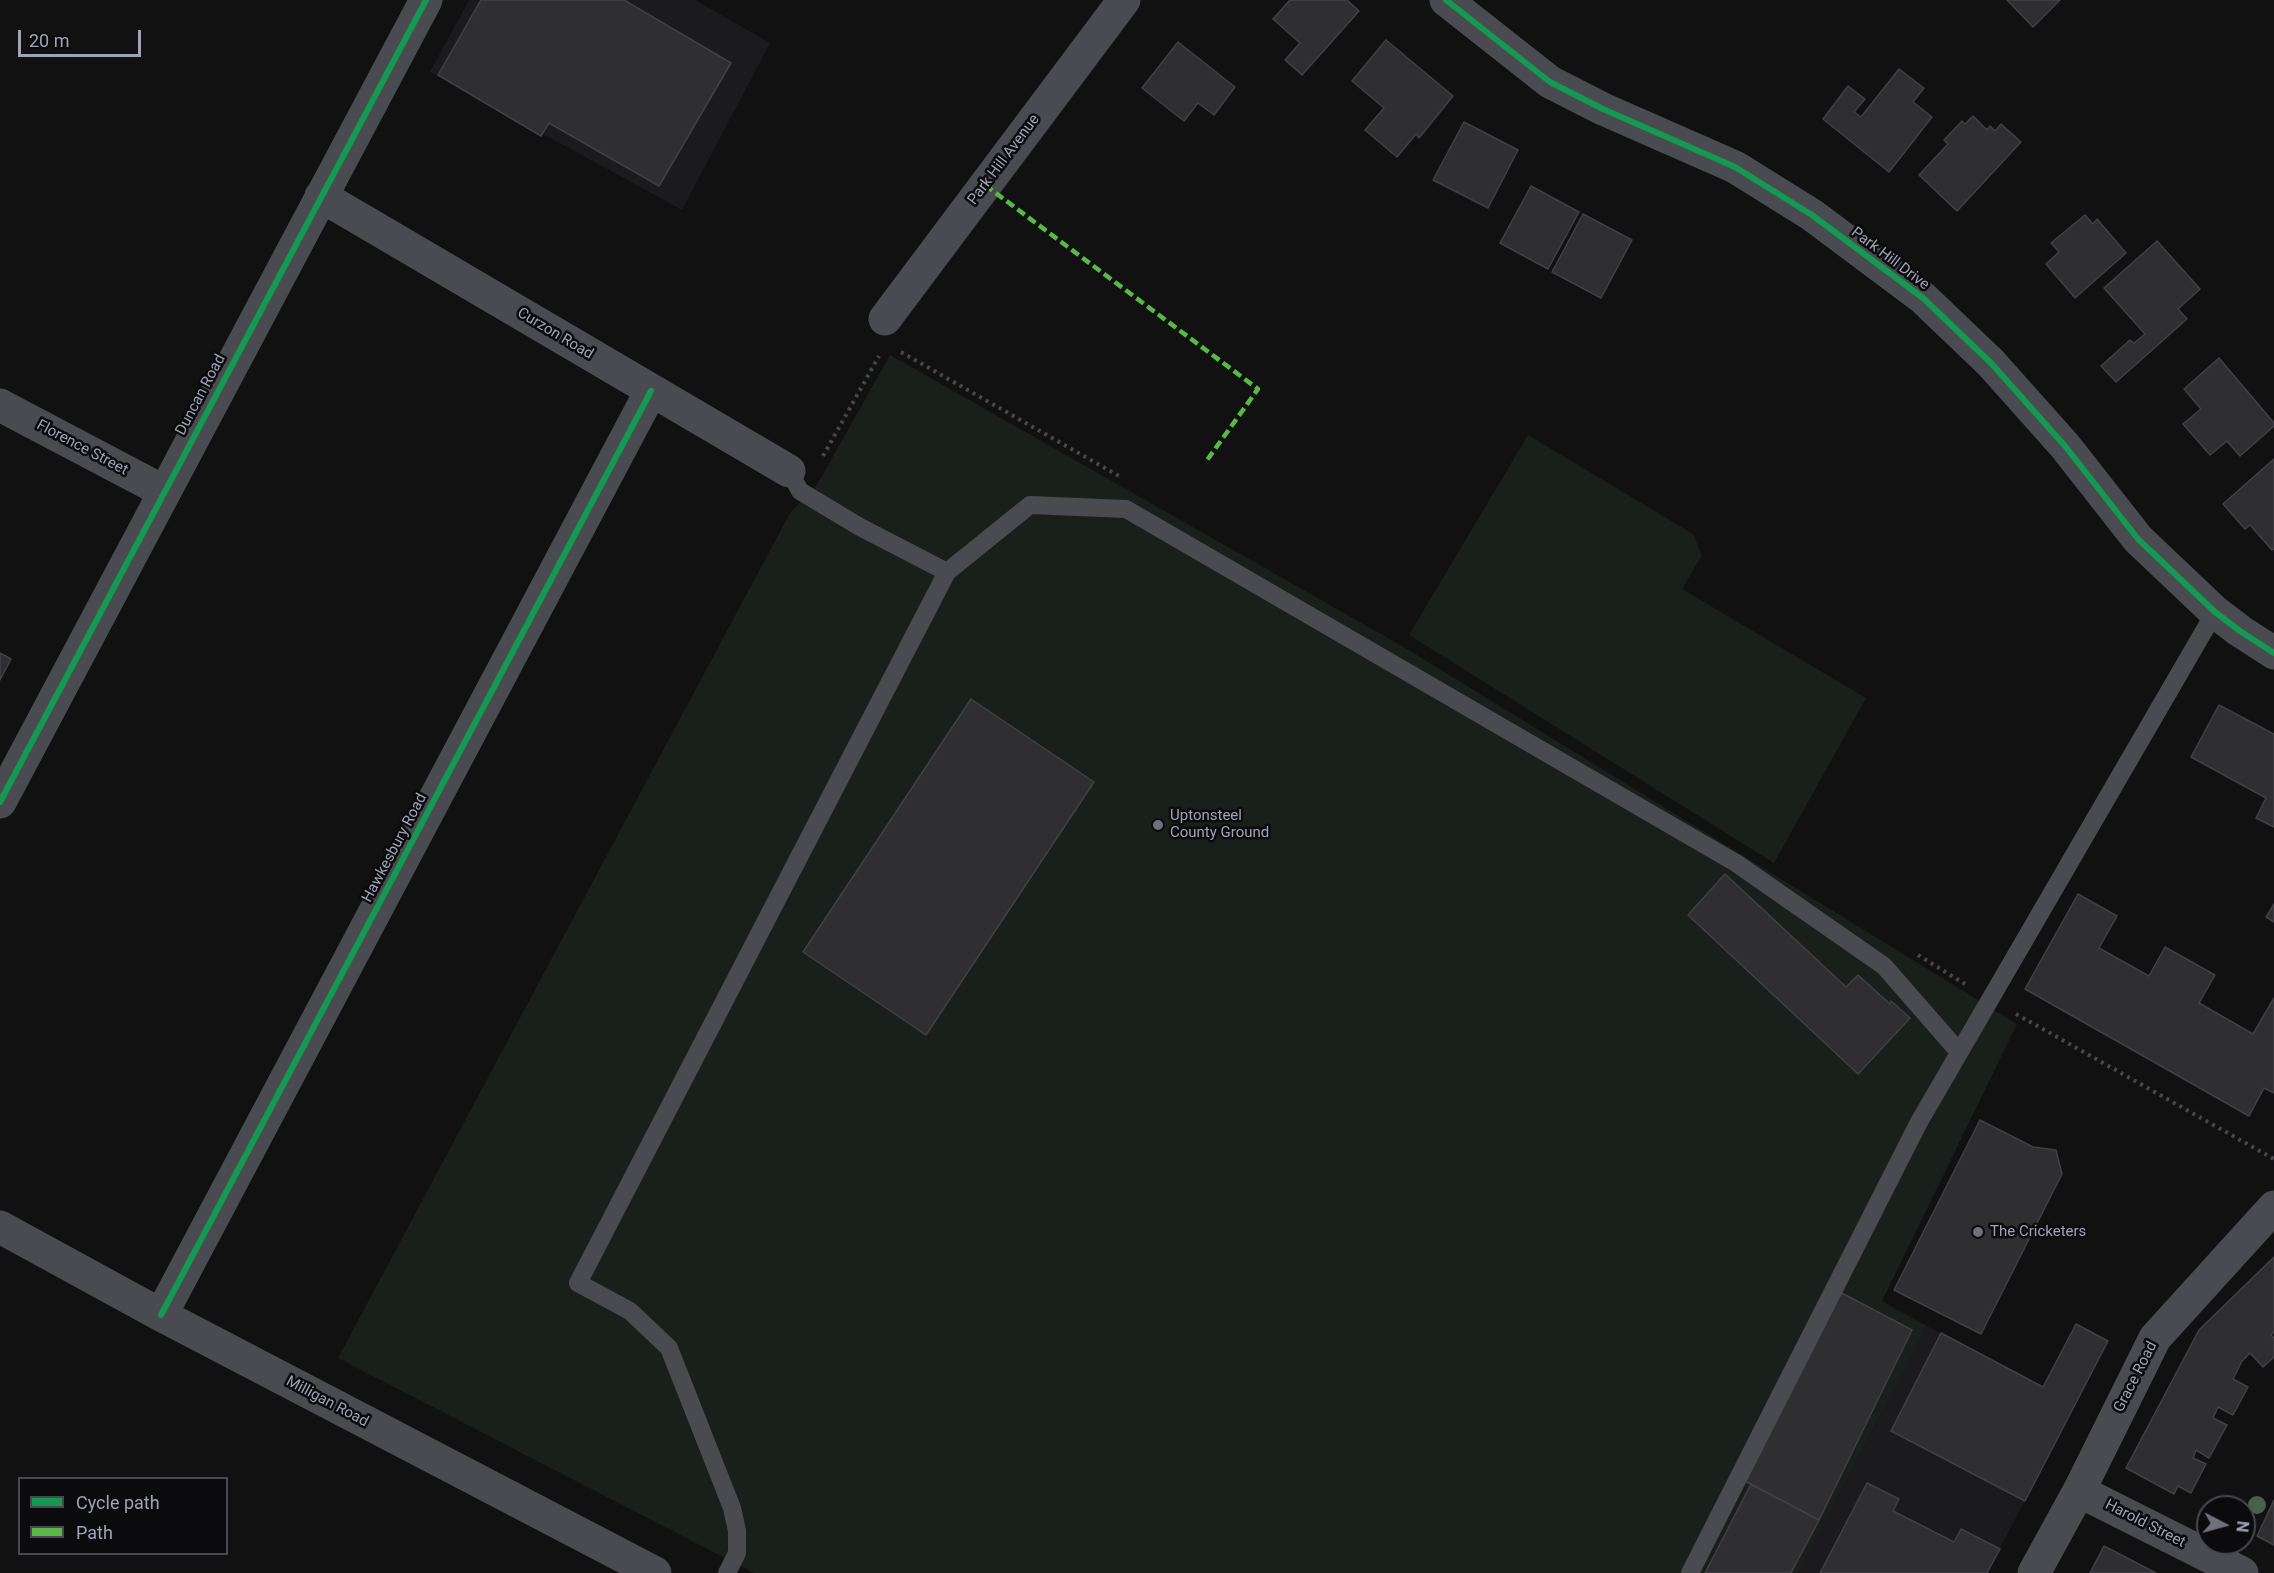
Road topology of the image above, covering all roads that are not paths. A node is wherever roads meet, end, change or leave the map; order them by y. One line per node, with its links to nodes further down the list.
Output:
1 (426, 0): 4 (street, Duncan Road)
2 (1124, 0): 5 (street, Park Hill Avenue)
3 (1446, 0): 11 (street, Park Hill Drive)
4 (321, 196): 6 (street, Curzon Road); 9 (street, Duncan Road)
5 (885, 319)
6 (651, 392): 8 (street, Curzon Road); 17 (street, Hawkesbury Road)
7 (0, 405): 9 (street, Florence Street)
8 (789, 471): 10 (lane)
9 (163, 491): 13 (street, Duncan Road)
10 (947, 572): 14 (lane); 20 (lane)
11 (2215, 612): 12 (street, Park Hill Drive); 14 (lane)
12 (2274, 652)
13 (0, 802)
14 (1959, 1052): 21 (lane)
15 (2274, 1207): 18 (street, Grace Road)
16 (0, 1227): 17 (street, Milligan Road)
17 (161, 1315): 19 (street, Milligan Road)
18 (2079, 1491): 22 (street, Grace Road); 23 (street, Harold Street)
19 (655, 1573)
20 (727, 1573)
21 (1690, 1573)
22 (2034, 1573)
23 (2242, 1573)

